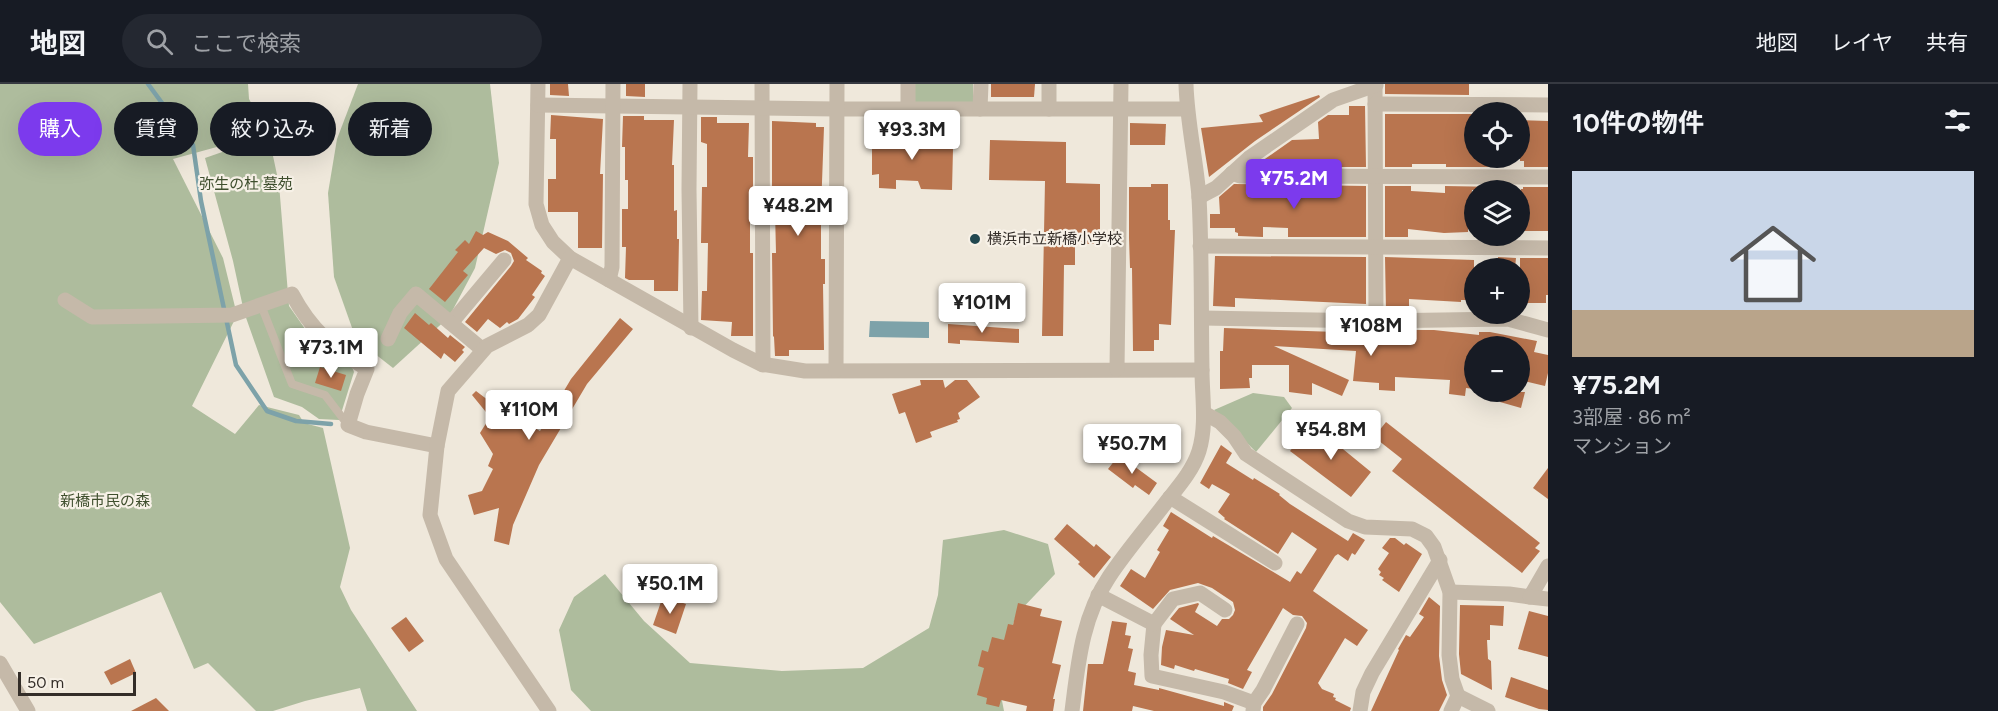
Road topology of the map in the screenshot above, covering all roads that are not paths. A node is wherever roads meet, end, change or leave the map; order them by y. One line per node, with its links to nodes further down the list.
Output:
1 (538, 84): 13 (street)
2 (613, 84): 15 (street)
3 (690, 84): 16 (street)
4 (762, 84): 17 (street)
5 (837, 84): 18 (street)
6 (908, 84): 19 (street)
7 (981, 84): 20 (street)
8 (1049, 84): 21 (street)
9 (1121, 84): 22 (street)
10 (1186, 84): 23 (street)
11 (1376, 84): 12 (street); 24 (street)
12 (1376, 104): 14 (street); 25 (street)
13 (538, 105): 15 (street); 31 (street)
14 (1548, 105)
15 (613, 106): 16 (street); 33 (street)
16 (690, 107): 17 (street); 39 (street)
17 (762, 108): 18 (street); 43 (street)
18 (836, 109): 19 (street); 45 (street)
19 (908, 109): 20 (street)
20 (980, 109): 21 (street)
21 (1049, 109): 22 (street)
22 (1120, 109): 23 (street); 44 (street)
23 (1187, 109): 27 (street)
24 (1232, 173): 25 (street); 27 (street)
25 (1376, 177): 26 (street); 29 (street)
26 (1548, 177)
27 (1198, 197): 28 (street)
28 (1200, 246): 29 (street); 36 (street)
29 (1376, 248): 30 (street); 37 (street)
30 (1548, 248)
31 (570, 258): 33 (street); 42 (street)
32 (504, 260): 38 (street)
33 (609, 280): 39 (street)
34 (65, 300): 35 (street)
35 (261, 305): 48 (lane); 48 (street)
36 (1202, 318): 37 (street); 46 (street)
37 (1376, 321): 40 (street)
38 (451, 323): 41 (street); 42 (street)
39 (691, 328): 43 (street)
40 (1548, 330)
41 (388, 339)
42 (483, 350): 49 (street)
43 (763, 365): 45 (street)
44 (1117, 369): 45 (street); 46 (street)
45 (836, 370)
46 (1202, 370): 47 (street)
47 (1204, 413): 50 (street); 51 (street)
48 (348, 425): 49 (street)
49 (437, 446): 65 (street)
50 (1170, 497): 52 (street); 55 (street)
51 (1440, 560): 54 (street); 67 (street)
52 (1275, 563)
53 (1548, 566): 56 (street)
54 (1450, 592): 56 (street); 62 (street)
55 (1098, 596): 59 (street); 66 (street)
56 (1530, 597): 57 (street)
57 (1548, 599)
58 (1225, 610): 59 (street)
59 (1154, 624): 63 (street)
60 (1297, 624): 63 (street)
61 (0, 663): 64 (street)
62 (1458, 696): 68 (street); 69 (street)
63 (1253, 707)
64 (28, 711)
65 (549, 711)
66 (1072, 711)
67 (1360, 711)
68 (1450, 711)
69 (1488, 711)

